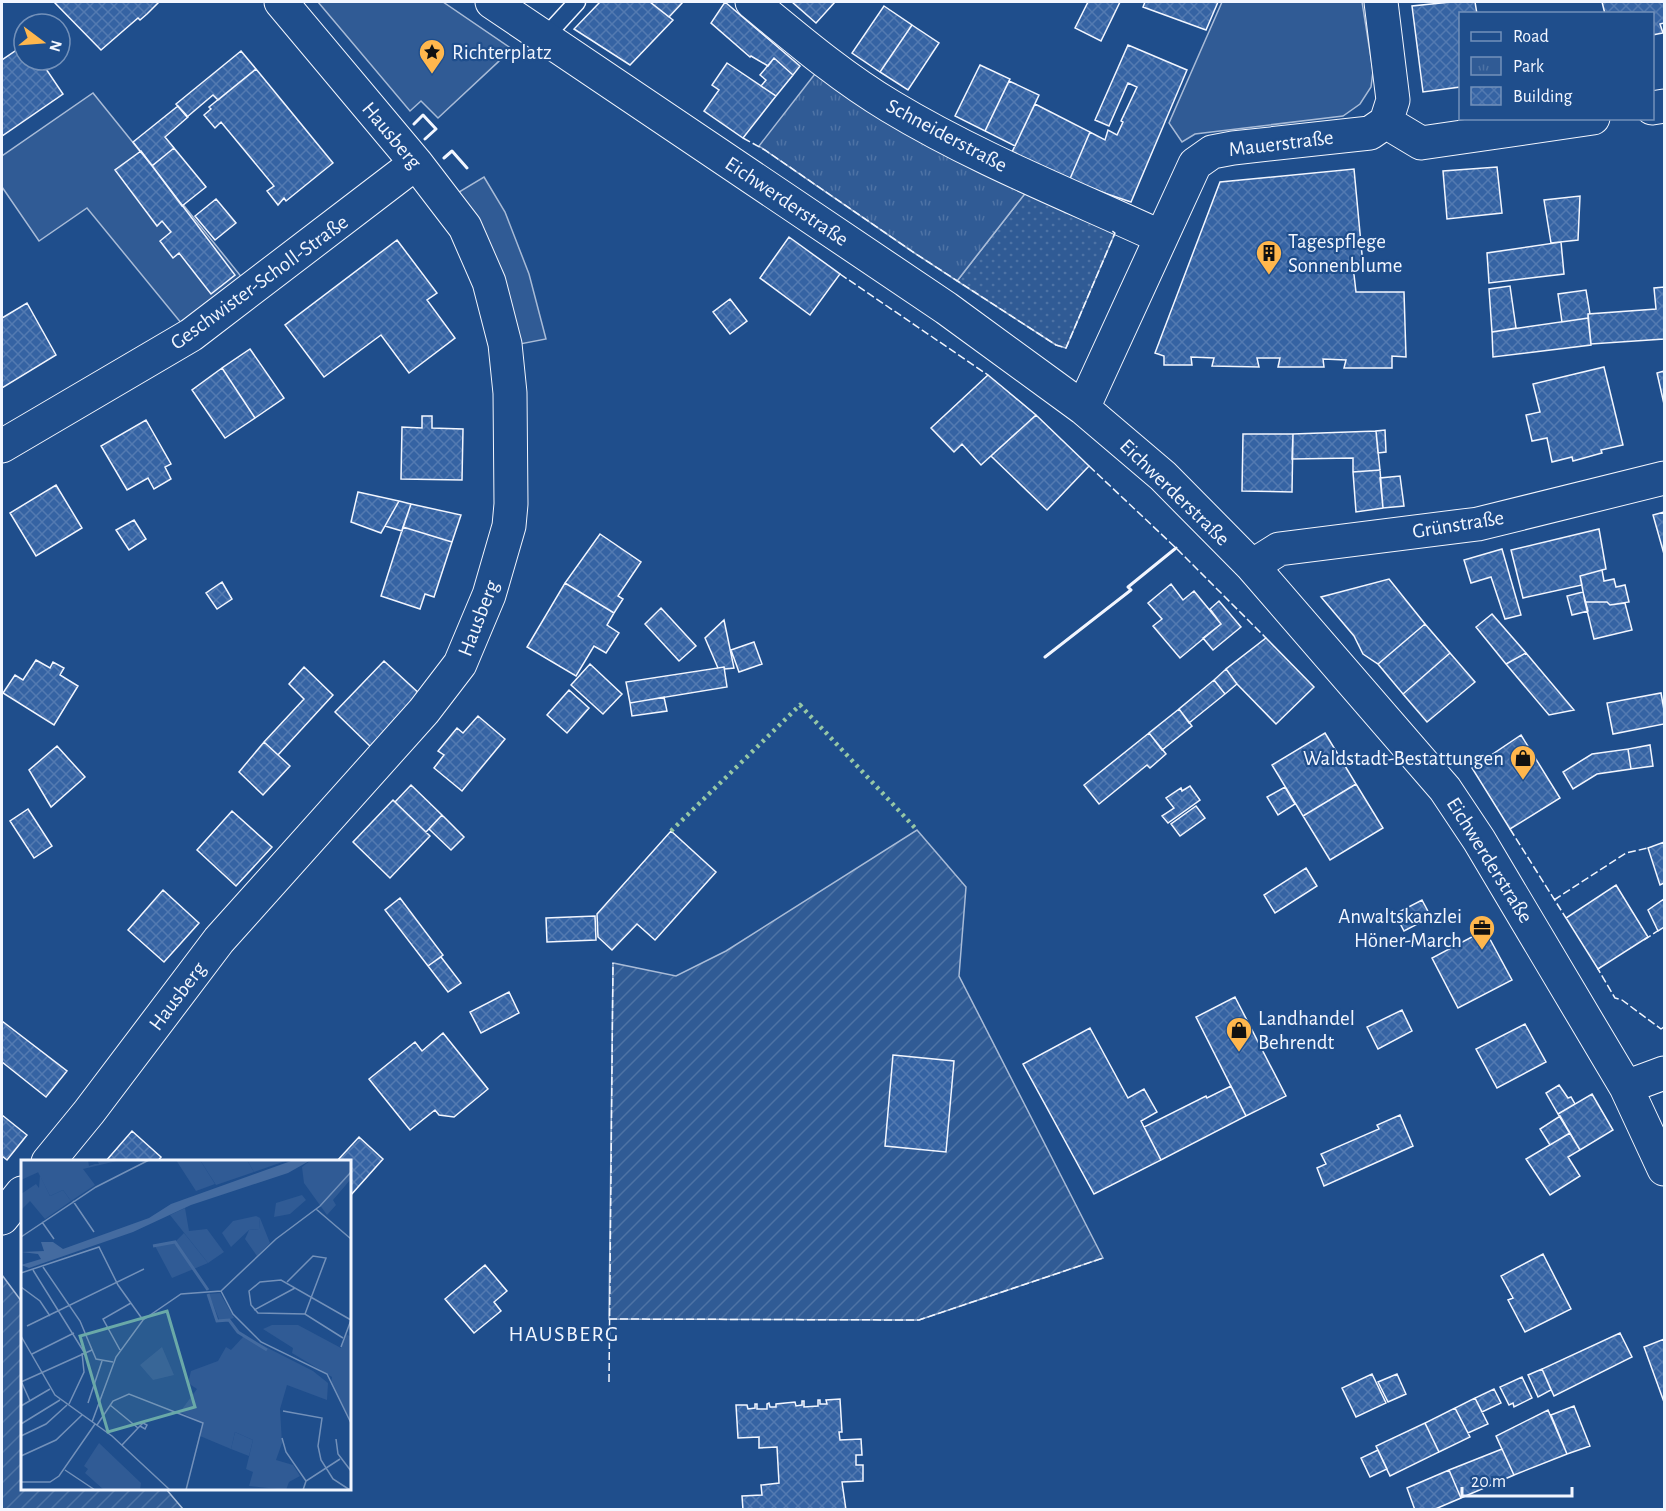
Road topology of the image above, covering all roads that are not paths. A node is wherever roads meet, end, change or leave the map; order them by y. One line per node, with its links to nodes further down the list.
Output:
1 (281, 2): 9 (street, Hausberg)
2 (492, 2): 6 (street, Eichwerderstraße)
3 (578, 2): 6 (lane)
4 (752, 2): 10 (street, Schneiderstraße)
5 (1381, 2): 8 (street)
6 (545, 37): 11 (street, Eichwerderstraße)
7 (1579, 120): 8 (street)
8 (1386, 122): 10 (street, Mauerstraße)
9 (416, 163): 12 (street, Geschwister-Scholl-Straße); 17 (street, Hausberg)
10 (1161, 237): 11 (street, Mauerstraße)
11 (1083, 408): 14 (street, Eichwerderstraße)
12 (2, 446)
13 (1665, 478): 14 (street, Grünstraße)
14 (1252, 567): 16 (street, Eichwerderstraße)
15 (1665, 1073): 16 (street)
16 (1626, 1087): 18 (street, Eichwerderstraße)
17 (49, 1160)
18 (1665, 1169)
19 (21, 1193): 20 (street)
20 (2, 1218)

